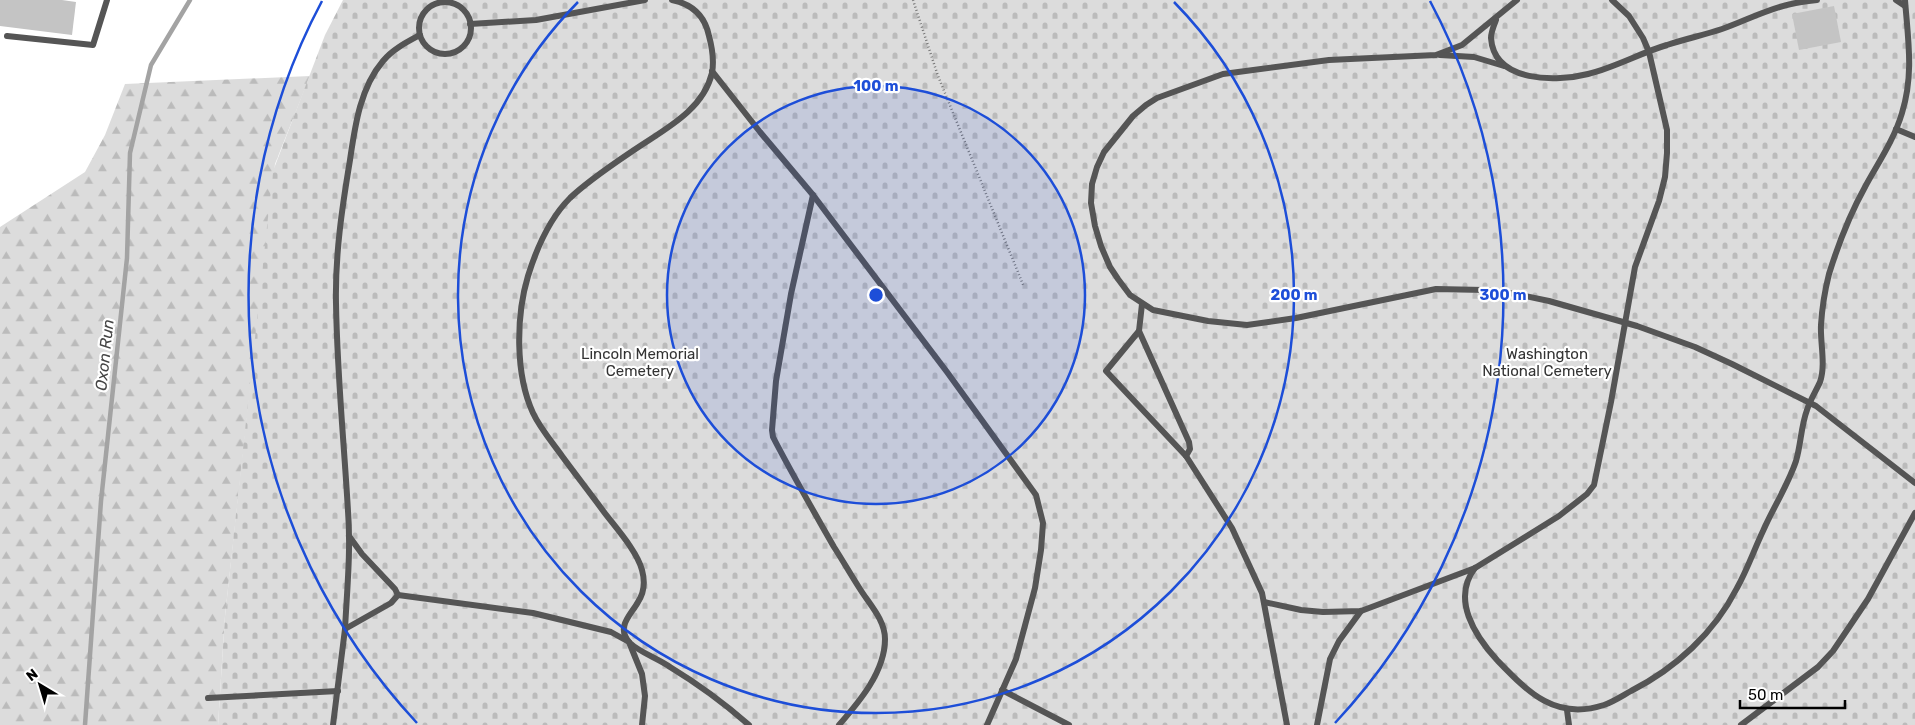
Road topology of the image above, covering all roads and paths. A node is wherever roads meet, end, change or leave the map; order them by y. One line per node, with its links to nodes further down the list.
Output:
1 (107, 0): 14 (lane)
2 (645, 0): 12 (lane)
3 (672, 0): 18 (lane)
4 (912, 0): 22 (path)
5 (1517, 0): 11 (lane)
6 (1612, 0): 15 (lane)
7 (1817, 0): 15 (lane)
8 (1896, 0): 10 (lane)
9 (440, 1): 12 (lane); 13 (lane)
10 (1905, 3): 19 (lane)
11 (1496, 18): 16 (lane); 17 (lane)
12 (470, 24): 13 (lane)
13 (420, 35): 30 (lane)
14 (8, 36)
15 (1649, 52): 17 (lane); 24 (lane)
16 (1436, 55): 17 (lane); 23 (lane)
17 (1505, 66)
18 (712, 71): 21 (lane); 36 (lane)
19 (1896, 129): 20 (lane); 26 (lane)
20 (1915, 137)
21 (813, 195): 38 (lane); 44 (lane)
22 (1024, 287)
23 (1142, 304): 24 (lane); 25 (lane)
24 (1625, 323): 26 (lane); 31 (lane)
25 (1139, 331): 27 (lane); 27 (lane)
26 (1809, 403): 28 (lane); 40 (lane)
27 (1186, 456): 33 (lane)
28 (1915, 483)
29 (1915, 513): 50 (lane)
30 (349, 536): 32 (lane); 35 (lane)
31 (1475, 568): 34 (lane); 40 (lane)
32 (398, 595): 35 (lane); 36 (lane)
33 (1264, 602): 34 (lane); 47 (lane)
34 (1361, 611): 48 (lane)
35 (345, 629): 37 (lane)
36 (629, 642): 42 (lane); 43 (lane)
37 (338, 690): 39 (lane); 41 (lane)
38 (1002, 690): 45 (lane); 46 (lane)
39 (208, 698)
40 (1567, 710): 49 (lane)
41 (333, 725)
42 (642, 725)
43 (749, 725)
44 (839, 725)
45 (987, 725)
46 (1070, 725)
47 (1287, 725)
48 (1317, 725)
49 (1569, 725)
50 (1741, 725)

